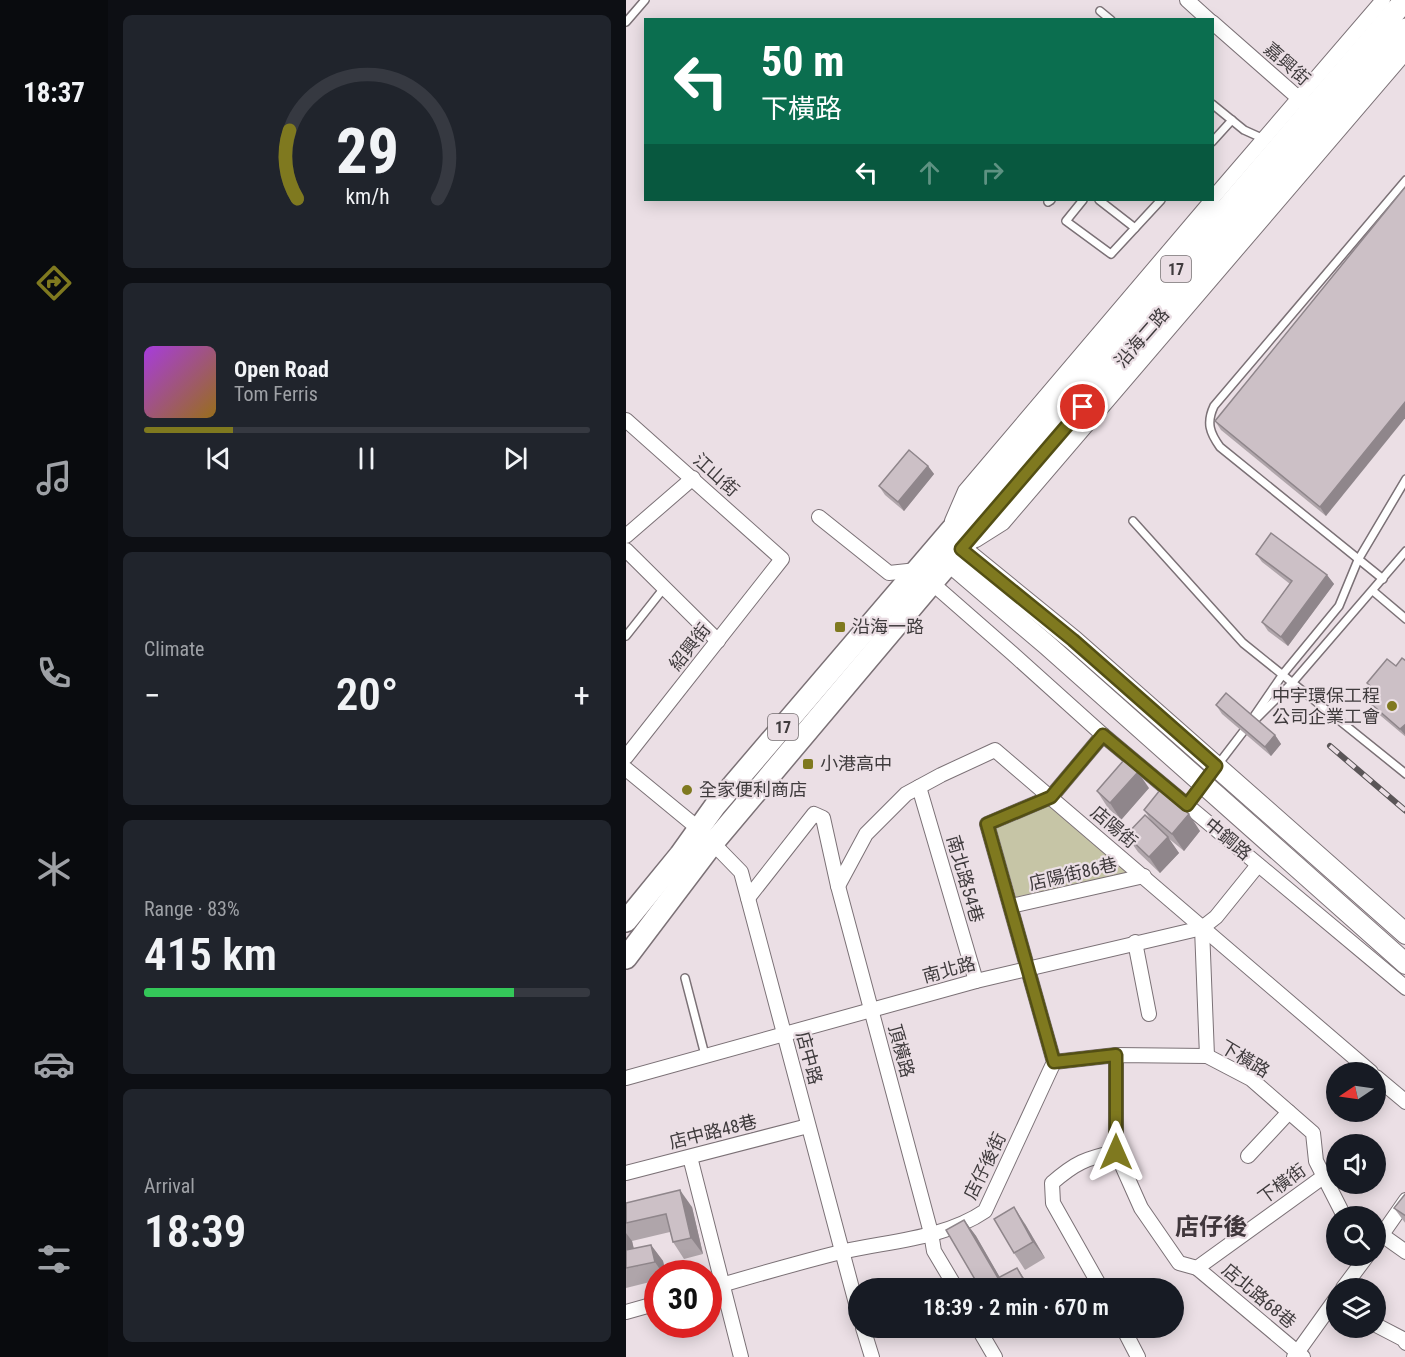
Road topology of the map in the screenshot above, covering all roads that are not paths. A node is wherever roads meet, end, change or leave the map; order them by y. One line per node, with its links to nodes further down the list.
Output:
1 (645, 0): 8 (lane)
2 (1187, 0): 7 (street, 嘉興街)
3 (1383, 0): 13 (street, 沿海二路)
4 (1405, 0): 13 (main road, 沿海二路 / 17)
5 (1100, 10): 6 (lane)
6 (1109, 18)
7 (1208, 18)
8 (626, 22)
9 (1214, 24): 13 (street, 嘉興街)
10 (1406, 29): 13 (main road, 沿海二路 / 17)
11 (1406, 52): 13 (street, 沿海二路)
12 (1214, 106): 14 (lane)
13 (1319, 116): 15 (street, 沿海二路); 30 (main road, 沿海二路 / 17); 30 (street, 沿海二路)
14 (1232, 120): 15 (lane); 16 (lane)
15 (1264, 139): 18 (street, 沿海二路)
16 (1214, 140)
17 (1406, 180): 34 (lane)
18 (1214, 197)
19 (1082, 201): 23 (lane)
20 (1100, 201): 23 (lane)
21 (1160, 201): 23 (lane)
22 (1210, 201): 30 (street, 沿海二路)
23 (1135, 228)
24 (626, 420): 25 (street, 江山街)
25 (693, 478): 29 (street); 33 (street, 江山街)
26 (1406, 479): 34 (lane)
27 (819, 517): 35 (street)
28 (1133, 520): 42 (lane)
29 (626, 536)
30 (948, 549): 35 (main road, 17); 47 (street); 50 (street, 中鋼路)
31 (626, 550): 37 (street)
32 (1406, 551): 36 (lane)
33 (782, 559): 41 (street, 紹興街)
34 (1358, 560): 36 (lane); 42 (lane)
35 (924, 577): 45 (street, 中鋼路); 54 (main road, 17)
36 (1383, 579): 38 (lane)
37 (664, 588): 40 (lane); 41 (street)
38 (1373, 591): 39 (lane); 43 (lane)
39 (1406, 619)
40 (626, 636)
41 (718, 641): 46 (street, 紹興街)
42 (1283, 674): 43 (lane); 44 (lane)
43 (1293, 682): 44 (lane); 49 (lane)
44 (1246, 728): 47 (lane)
45 (1103, 735): 52 (street); 53 (street, 中鋼路)
46 (626, 757)
47 (1216, 766): 50 (lane); 62 (street)
48 (626, 769): 54 (street, 店中路)
49 (1406, 774)
50 (1203, 783): 53 (lane); 65 (street, 中鋼路)
51 (919, 787): 52 (street, 店陽街); 57 (street, 店陽街); 68 (street, 南北路54巷)
52 (1051, 797): 56 (street, 店陽街); 59 (street)
53 (1187, 805): 55 (street, 中鋼路)
54 (706, 836): 58 (street, 店中路); 60 (main road, 17); 64 (main road, 17)
55 (1258, 865): 61 (street); 69 (street, 中鋼路)
56 (1144, 876): 59 (street, 店陽街86巷); 61 (street, 店陽街)
57 (838, 886): 58 (street, 頂橫路); 70 (street, 頂橫路)
58 (748, 898): 72 (street, 店中路)
59 (1011, 906): 66 (street)
60 (626, 921)
61 (1202, 928): 63 (street, 南北路); 75 (street); 77 (street, 店陽街)
62 (1406, 934)
63 (1135, 942): 66 (street, 南北路); 71 (street)
64 (626, 958)
65 (1406, 964)
66 (1029, 968): 68 (street, 南北路); 76 (street)
67 (685, 978): 73 (lane)
68 (976, 981): 70 (street, 南北路)
69 (1406, 988)
70 (871, 1009): 72 (street, 南北路); 91 (street, 頂橫路)
71 (1149, 1014)
72 (784, 1033): 73 (street, 南北路); 82 (street, 店中路)
73 (705, 1055): 78 (street, 南北路)
74 (1116, 1055): 75 (street, 下橫路); 76 (street, 下橫路); 83 (street)
75 (1207, 1056): 81 (street, 下橫路)
76 (1054, 1062): 91 (street, 店仔後街)
77 (1359, 1062)
78 (626, 1078)
79 (1386, 1085): 80 (street)
80 (1406, 1102)
81 (1289, 1112): 84 (street); 87 (street, 下橫路)
82 (808, 1126): 85 (street, 店中路48巷); 93 (street, 店中路)
83 (1116, 1152): 95 (street); 98 (street)
84 (1248, 1156)
85 (690, 1157): 86 (street, 店中路48巷); 99 (street)
86 (626, 1173)
87 (1323, 1177): 89 (street, 下橫路); 95 (street, 下橫街)
88 (1406, 1200): 90 (street)
89 (1339, 1206)
90 (1386, 1229)
91 (931, 1233): 93 (street, 店仔後街); 97 (street, 頂橫路)
92 (1386, 1242): 94 (street)
93 (841, 1252): 96 (street, 店中路); 99 (street, 店仔後街)
94 (1406, 1252)
95 (1197, 1268): 108 (street, 店北路68巷)
96 (848, 1278)
97 (950, 1278)
98 (1095, 1278)
99 (723, 1284): 109 (street)
100 (644, 1307): 101 (street)
101 (626, 1312)
102 (1326, 1315): 108 (street)
103 (1386, 1331): 107 (street)
104 (866, 1338): 110 (street)
105 (984, 1338): 111 (street)
106 (1128, 1338): 112 (street)
107 (1406, 1343)
108 (1298, 1356)
109 (742, 1357)
110 (872, 1357)
111 (995, 1357)
112 (1138, 1357)

